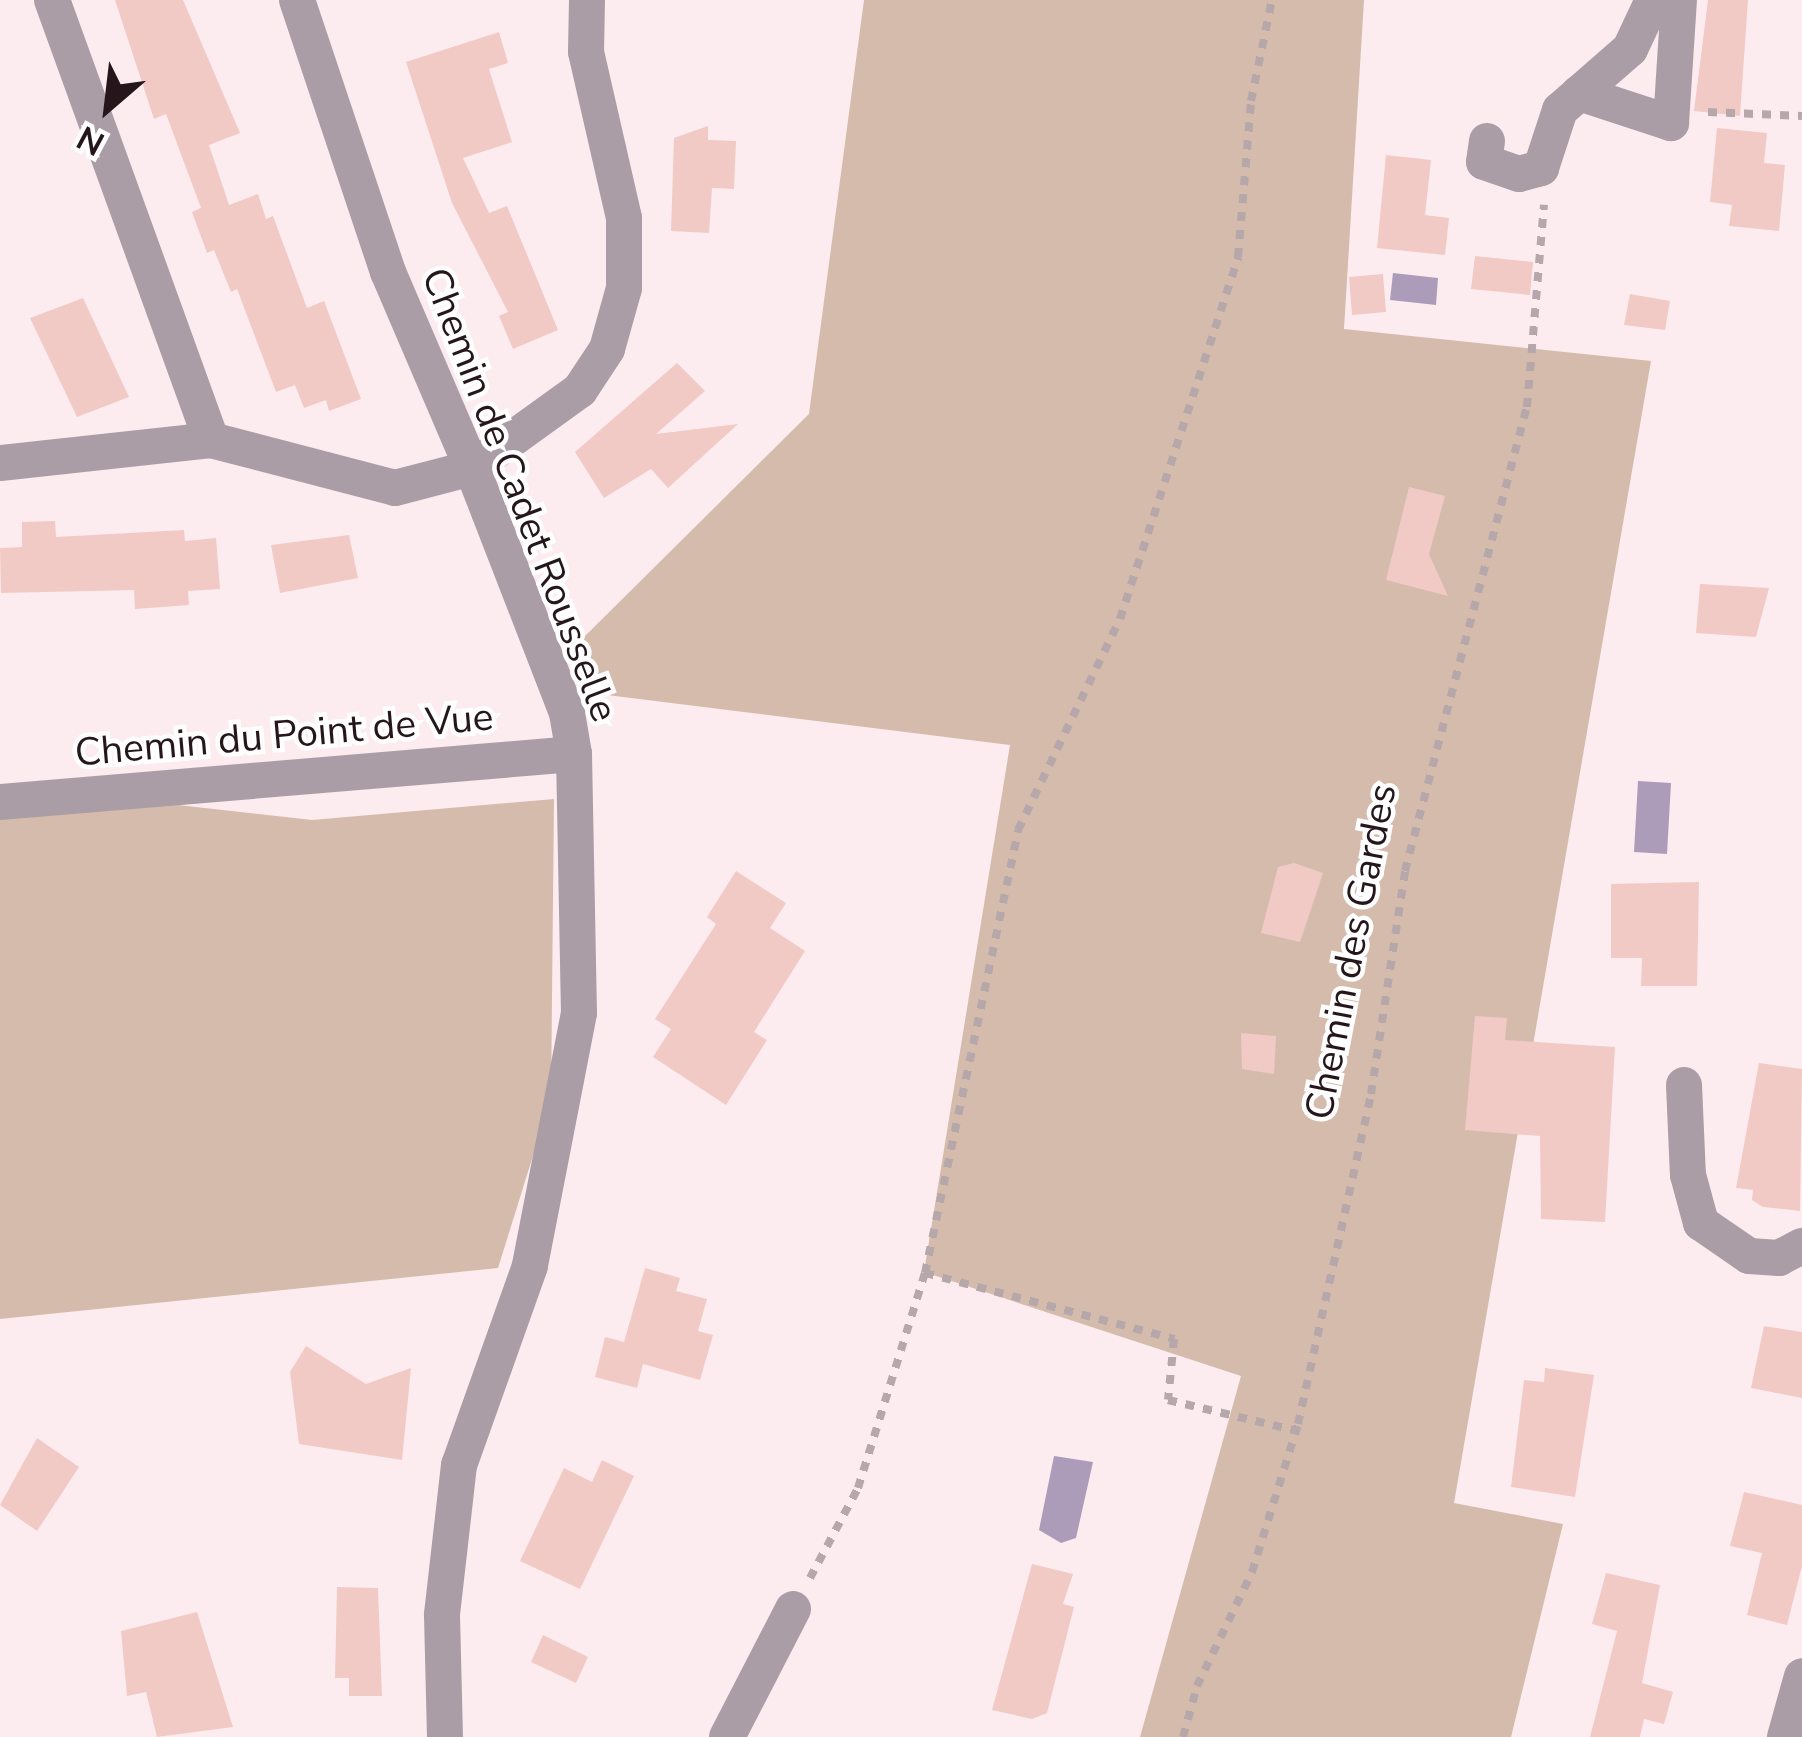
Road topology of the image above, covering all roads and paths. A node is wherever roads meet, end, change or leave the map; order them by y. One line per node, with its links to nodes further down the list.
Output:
1 (52, 0): 12 (street)
2 (297, 0): 14 (street, Chemin de Cadet Rousselle)
3 (587, 0): 14 (street)
4 (1272, 0): 19 (path)
5 (1653, 0): 7 (street)
6 (1678, 0): 9 (street)
7 (1579, 93): 9 (street); 11 (street)
8 (1802, 116): 9 (path)
9 (1671, 123)
10 (1487, 141): 11 (street)
11 (1541, 168): 20 (path, Chemin des Gardes)
12 (211, 440): 13 (street); 14 (street)
13 (0, 463)
14 (472, 468): 15 (street, Chemin de Cadet Rousselle)
15 (574, 754): 16 (street, Chemin du Point de Vue); 23 (street, Chemin de Cadet Rousselle)
16 (0, 802)
17 (1684, 1085): 18 (street)
18 (1802, 1246)
19 (925, 1273): 20 (path); 21 (path)
20 (1293, 1430): 25 (path, Chemin des Gardes)
21 (793, 1609): 24 (street)
22 (1802, 1676): 26 (street)
23 (445, 1737)
24 (727, 1737)
25 (1183, 1737)
26 (1785, 1737)

